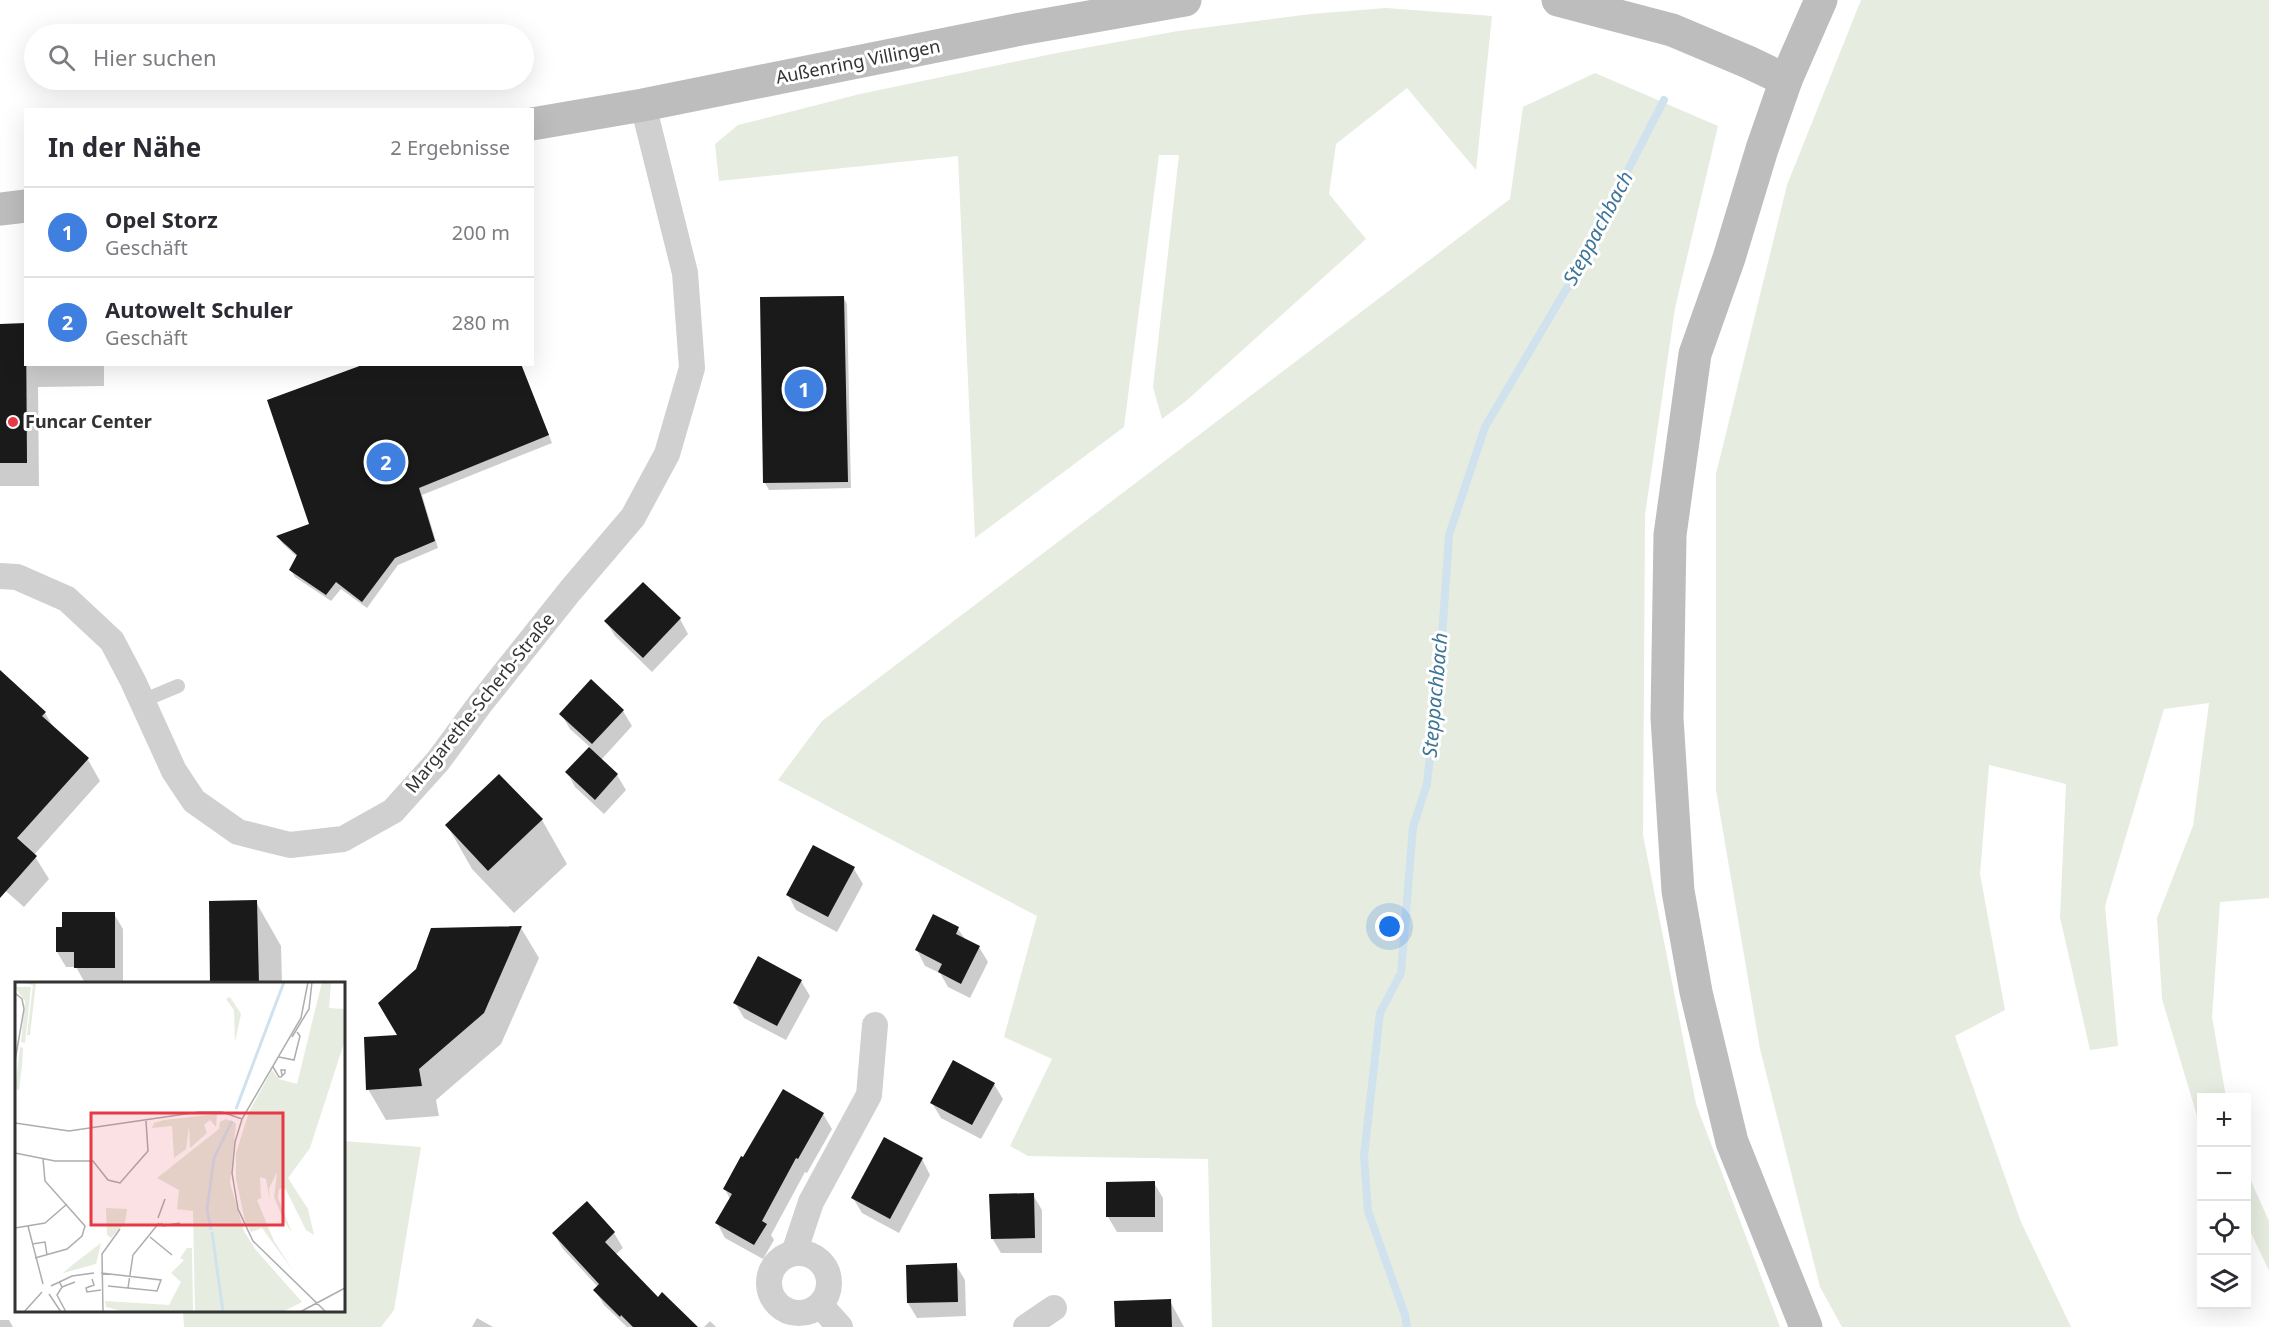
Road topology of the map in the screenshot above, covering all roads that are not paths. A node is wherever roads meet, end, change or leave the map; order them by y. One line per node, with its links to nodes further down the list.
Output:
1 (1185, 0): 5 (street, Außenring Villingen)
2 (1558, 0): 4 (street)
3 (1821, 0): 4 (street)
4 (1786, 80): 18 (street)
5 (643, 105): 6 (street, Außenring Villingen); 11 (street, Margarethe-Scherb-Straße)
6 (534, 124)
7 (24, 206): 8 (street)
8 (0, 209)
9 (0, 576): 11 (street, Margarethe-Scherb-Straße)
10 (178, 686): 11 (lane)
11 (142, 701)
12 (875, 1025): 13 (street)
13 (794, 1252): 15 (street); 15 (street)
14 (1054, 1308): 17 (street)
15 (806, 1315): 16 (street)
16 (840, 1327)
17 (1026, 1327)
18 (1806, 1327)

